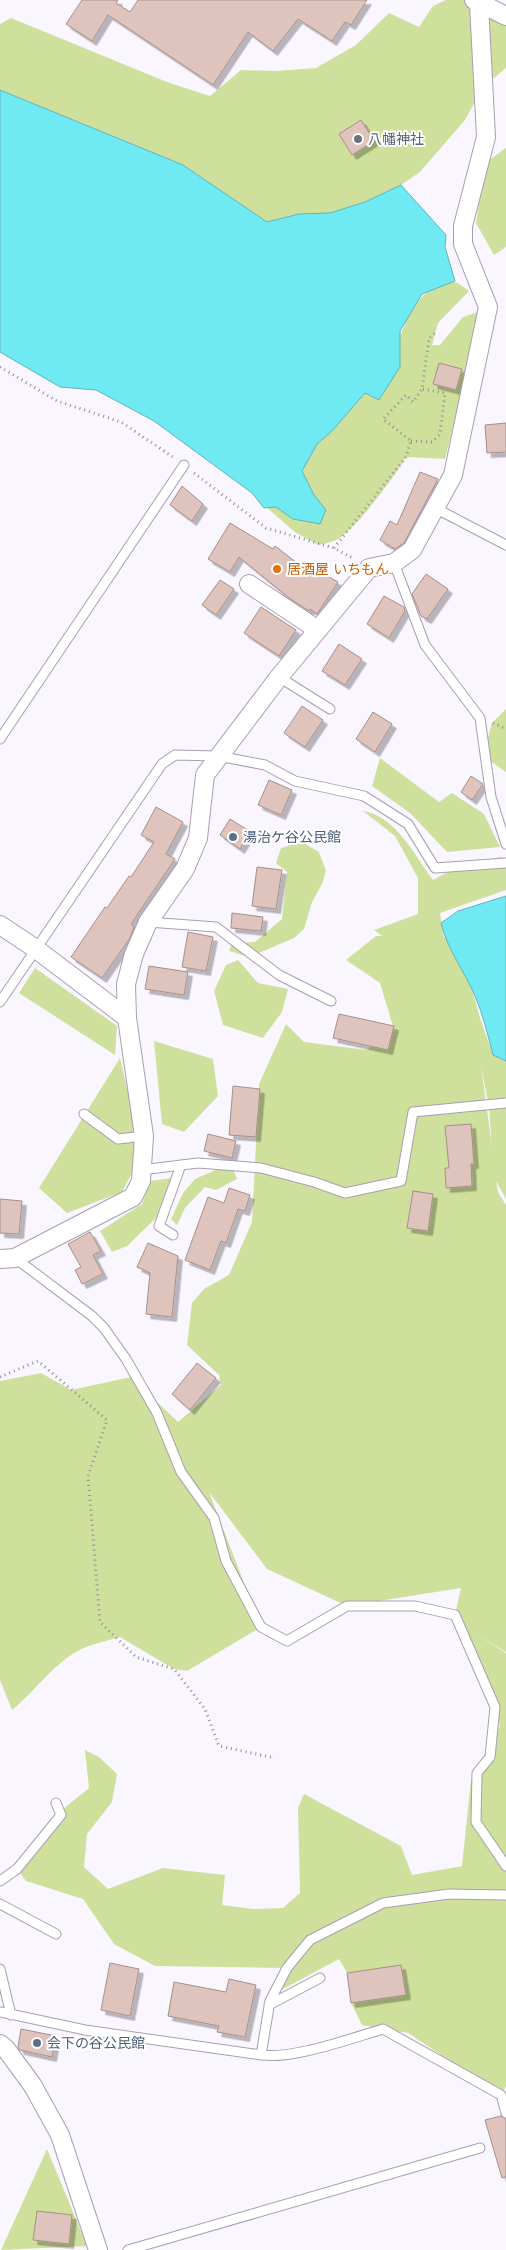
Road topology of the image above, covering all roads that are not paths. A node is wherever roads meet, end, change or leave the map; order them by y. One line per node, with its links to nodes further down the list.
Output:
1 (476, 2): 2 (street); 4 (street)
2 (506, 16)
3 (184, 465): 11 (lane)
4 (435, 508): 5 (lane); 6 (street)
5 (506, 545)
6 (394, 563): 8 (street); 13 (lane)
7 (249, 584): 8 (street)
8 (318, 630): 9 (street)
9 (279, 677): 10 (lane); 12 (street)
10 (330, 709)
11 (0, 739)
12 (218, 756): 14 (lane); 15 (street); 17 (lane)
13 (506, 844)
14 (506, 862)
15 (148, 922): 19 (lane); 20 (street)
16 (0, 925): 17 (street)
17 (36, 949): 18 (lane); 20 (street)
18 (0, 1002)
19 (331, 1002)
20 (127, 1018): 23 (street)
21 (506, 1103): 24 (lane)
22 (84, 1114): 23 (lane)
23 (144, 1136): 25 (street)
24 (181, 1165): 25 (lane); 26 (lane)
25 (141, 1170): 27 (street)
26 (173, 1235)
27 (8, 1258): 29 (lane)
28 (56, 1803): 30 (lane)
29 (506, 1866)
30 (0, 1881)
31 (506, 1895): 36 (lane)
32 (0, 1904): 33 (lane)
33 (56, 1934)
34 (0, 1969): 38 (lane)
35 (320, 1978): 36 (lane)
36 (269, 2005): 40 (lane)
37 (0, 2012): 38 (lane)
38 (11, 2015): 40 (lane)
39 (0, 2044): 43 (street)
40 (261, 2055): 41 (lane)
41 (506, 2113)
42 (480, 2148): 44 (lane)
43 (98, 2250)
44 (128, 2250)

